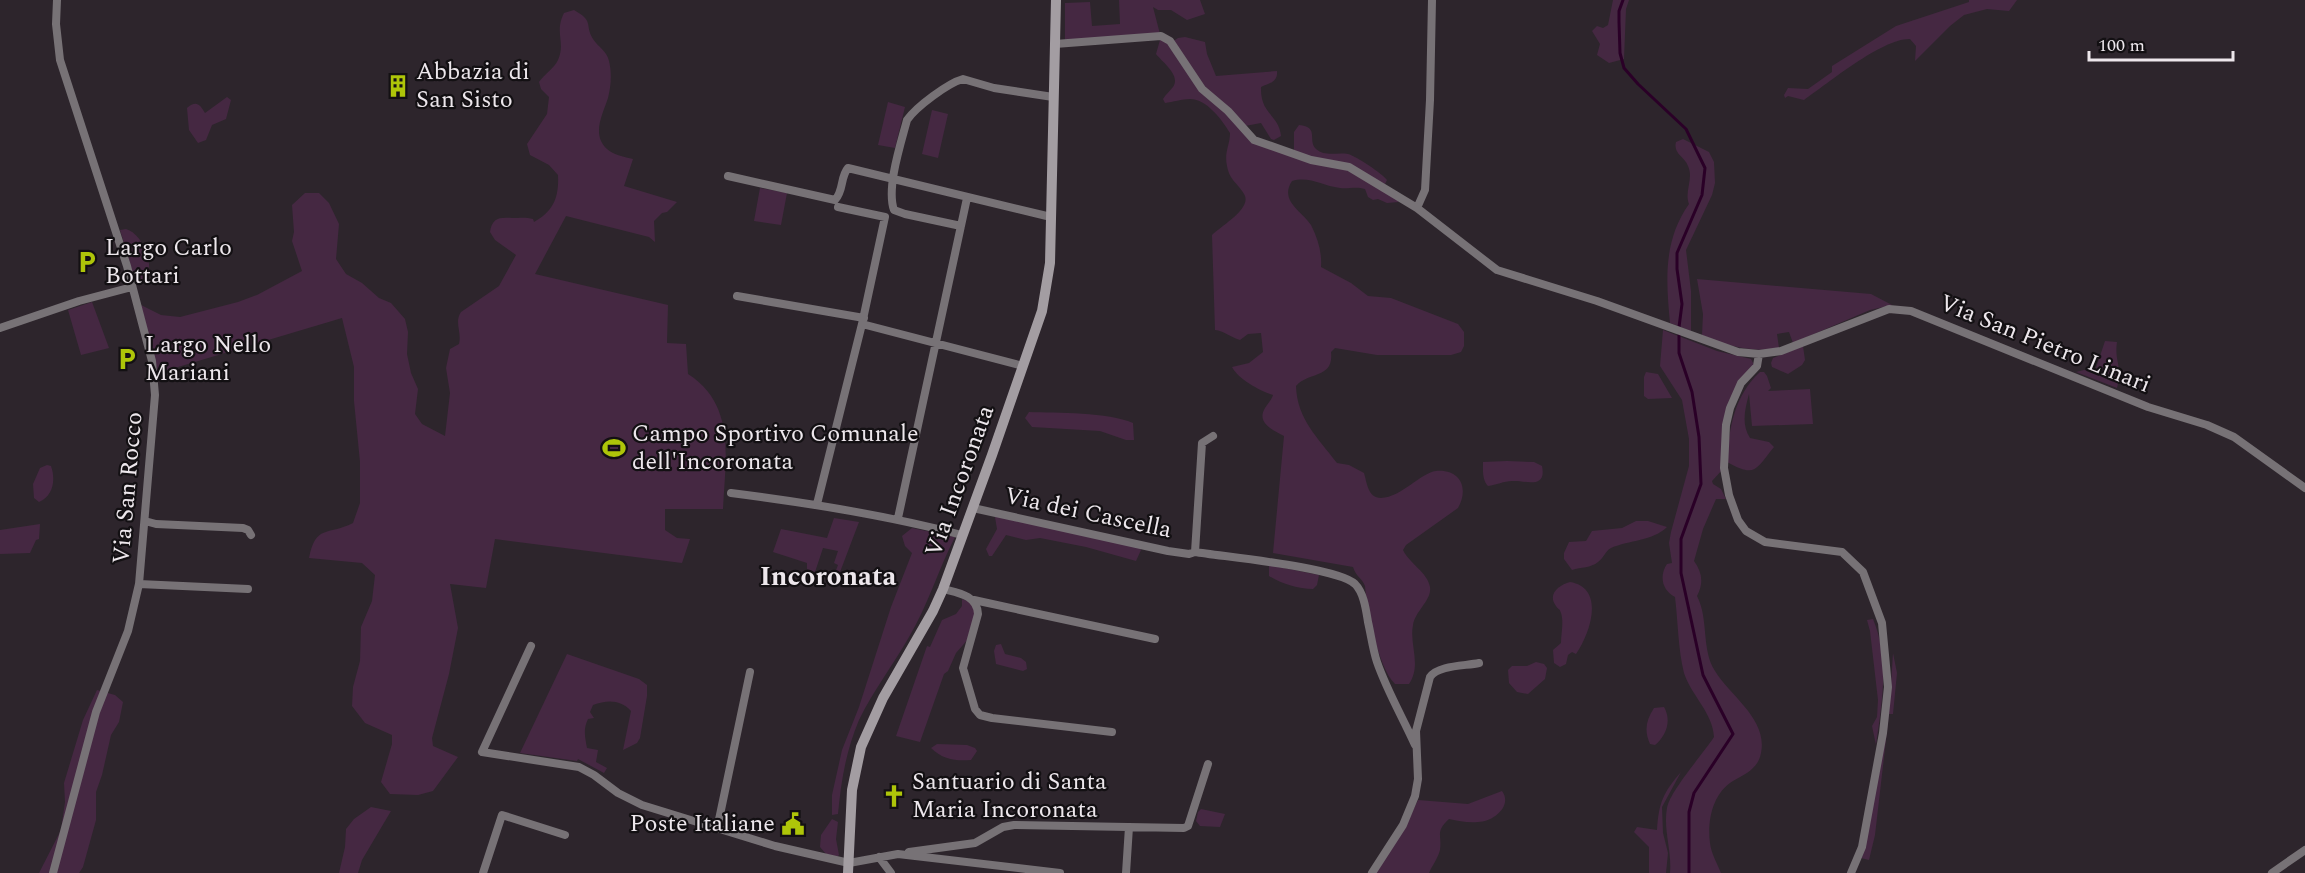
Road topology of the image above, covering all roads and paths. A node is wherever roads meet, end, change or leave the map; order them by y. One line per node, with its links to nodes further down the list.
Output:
1 (57, 0): 13 (street, Via San Rocco)
2 (1056, 0): 4 (main road, Via Incoronata)
3 (1432, 0): 10 (street)
4 (1055, 44): 5 (main road, Via Incoronata); 10 (street)
5 (1053, 97): 7 (street); 11 (main road, Via Incoronata)
6 (728, 176): 7 (street)
7 (894, 178): 8 (street); 12 (street)
8 (967, 198): 11 (street); 12 (street)
9 (838, 207): 15 (street)
10 (1417, 208): 18 (street)
11 (1051, 217): 19 (main road, Via Incoronata)
12 (961, 226): 17 (street)
13 (132, 286): 16 (street); 26 (street, Via San Rocco)
14 (737, 296): 15 (street)
15 (863, 321): 17 (street); 23 (street)
16 (0, 328)
17 (935, 342): 19 (street); 25 (street)
18 (1759, 354): 21 (street, Via San Pietro Linari); 56 (street)
19 (1023, 366): 24 (main road, Via Incoronata)
20 (1213, 436): 29 (street, Via dei Cascella)
21 (2305, 488)
22 (731, 493): 23 (street)
23 (817, 504): 25 (street)
24 (973, 508): 28 (main road, Via Incoronata); 29 (street, Via dei Cascella)
25 (898, 518): 28 (street)
26 (145, 521): 27 (street); 30 (street, Via San Rocco)
27 (251, 535)
28 (962, 535): 32 (main road, Via Incoronata)
29 (1195, 552): 39 (street, Via dei Cascella)
30 (139, 584): 31 (street); 49 (street, Via San Rocco)
31 (248, 589)
32 (943, 589): 33 (street); 48 (main road, Via Incoronata)
33 (974, 600): 34 (street); 38 (street)
34 (1155, 639)
35 (531, 646): 42 (street)
36 (1479, 663): 39 (street)
37 (750, 672): 42 (street)
38 (1112, 732)
39 (1415, 746): 55 (street)
40 (1208, 764): 41 (street)
41 (1129, 828): 45 (street); 54 (street)
42 (717, 830): 48 (street)
43 (565, 836): 50 (street)
44 (2305, 850): 57 (street)
45 (898, 854): 46 (street); 47 (street)
46 (879, 857): 48 (street); 51 (street)
47 (1005, 866): 52 (street); 53 (street)
48 (849, 868)
49 (53, 873)
50 (483, 873)
51 (891, 873)
52 (997, 873)
53 (1060, 873)
54 (1126, 873)
55 (1372, 873)
56 (1851, 873)
57 (2272, 873)

